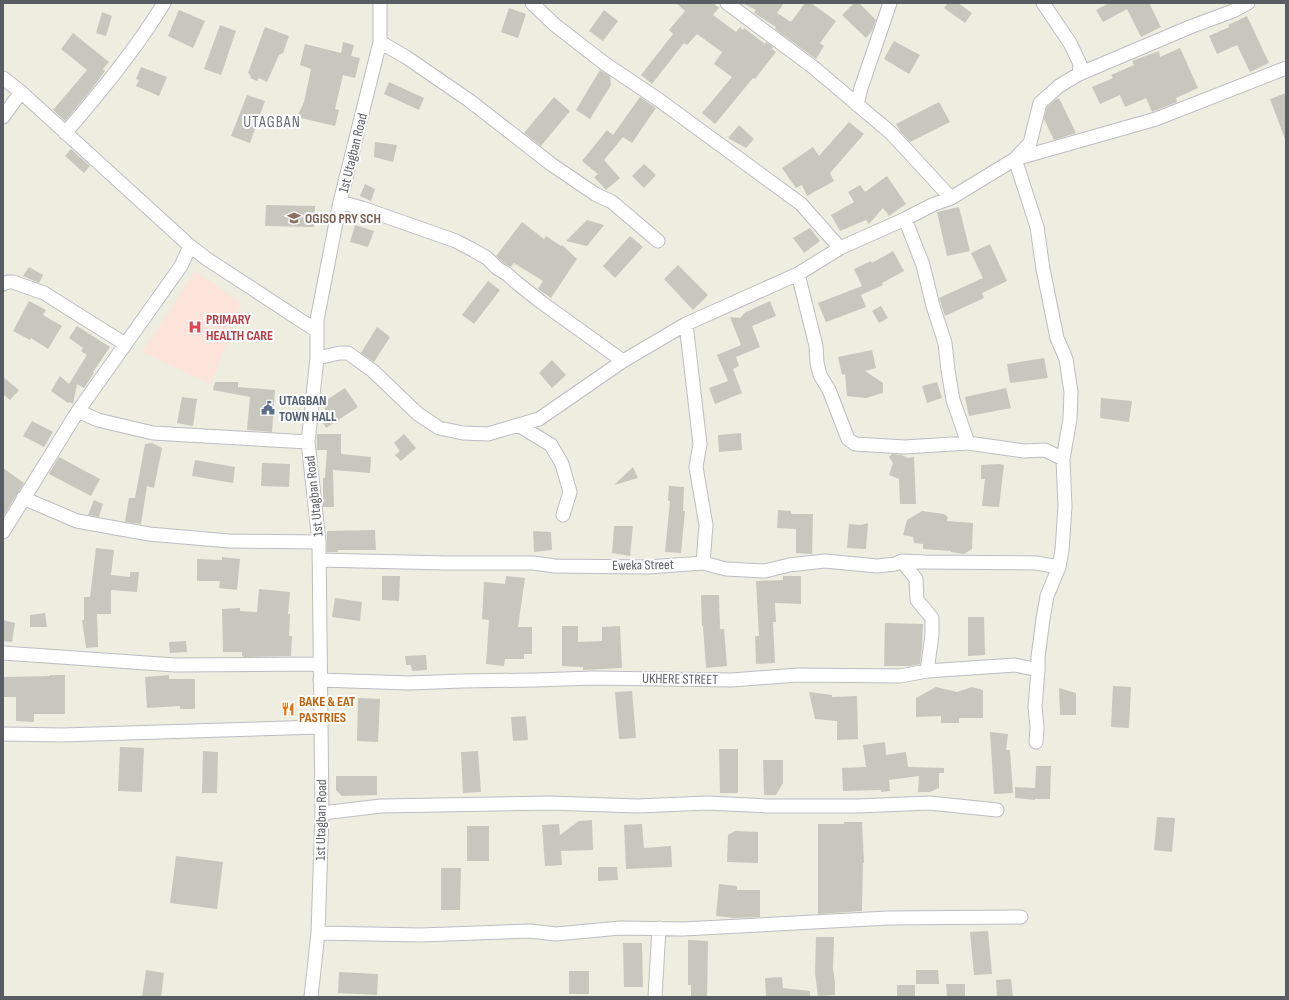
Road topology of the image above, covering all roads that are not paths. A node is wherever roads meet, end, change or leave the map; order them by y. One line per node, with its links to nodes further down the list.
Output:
1 (164, 3): 15 (street)
2 (380, 3): 8 (street, 1st Utagban Road)
3 (532, 3): 22 (street)
4 (728, 3): 13 (street)
5 (890, 3): 13 (street)
6 (1043, 3): 10 (street)
7 (1248, 3): 10 (street)
8 (380, 42): 18 (street, 1st Utagban Road); 20 (street)
9 (1286, 68): 16 (street)
10 (1079, 74): 16 (street)
11 (3, 78): 12 (street)
12 (21, 92): 14 (street); 15 (street)
13 (857, 105): 17 (street)
14 (3, 117)
15 (65, 133): 21 (street)
16 (1015, 159): 17 (street); 36 (street)
17 (950, 198): 19 (street)
18 (340, 202): 28 (street, 1st Utagban Road); 31 (street)
19 (905, 219): 22 (street); 35 (street)
20 (658, 241)
21 (190, 246): 23 (street); 24 (street)
22 (840, 248): 25 (street)
23 (207, 259): 24 (street); 28 (street)
24 (181, 266): 29 (street)
25 (798, 274): 27 (street); 35 (street)
26 (3, 284): 29 (street)
27 (686, 324): 31 (street); 43 (street)
28 (317, 331): 30 (street, 1st Utagban Road)
29 (125, 344): 32 (street)
30 (317, 358): 33 (street); 34 (street, 1st Utagban Road)
31 (623, 361): 33 (street)
32 (78, 411): 34 (street); 37 (street)
33 (518, 424): 38 (street)
34 (308, 442): 40 (street, 1st Utagban Road)
35 (968, 443): 36 (street)
36 (1063, 459): 44 (street)
37 (23, 498): 39 (street); 40 (street)
38 (563, 515)
39 (3, 530)
40 (319, 542): 41 (street, 1st Utagban Road)
41 (319, 560): 43 (street, Eweka Street); 46 (street, 1st Utagban Road)
42 (902, 561): 43 (street, Eweka Street); 44 (street, Eweka Street); 47 (street)
43 (703, 563)
44 (1059, 567): 48 (street)
45 (3, 653): 46 (street)
46 (320, 664): 49 (street, 1st Utagban Road)
47 (927, 670): 48 (street, UKHERE STREET); 49 (street, UKHERE STREET)
48 (1038, 670): 52 (street)
49 (320, 680): 50 (street, 1st Utagban Road)
50 (321, 727): 51 (street); 54 (street, 1st Utagban Road)
51 (3, 734)
52 (1036, 742)
53 (997, 810): 54 (street)
54 (322, 813): 57 (street, 1st Utagban Road)
55 (1021, 917): 56 (street)
56 (658, 928): 57 (street); 59 (street)
57 (318, 934): 58 (street, 1st Utagban Road)
58 (311, 997)
59 (655, 997)

